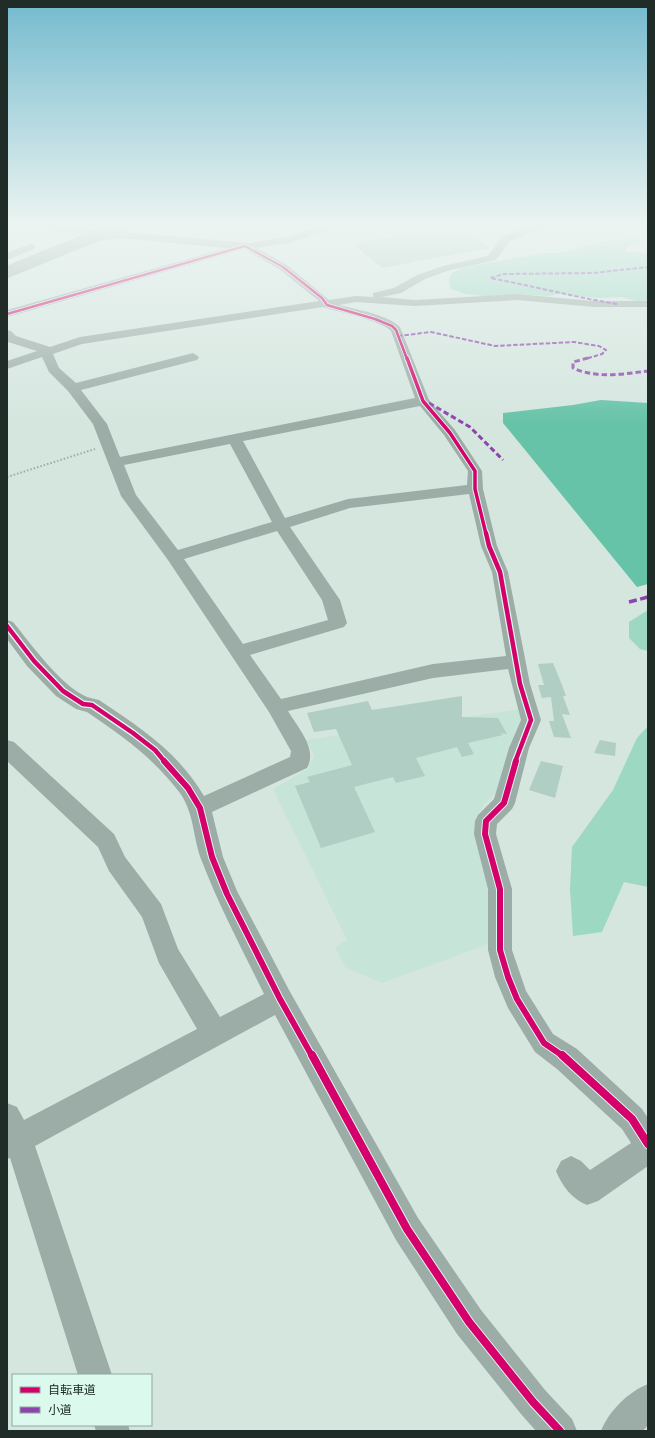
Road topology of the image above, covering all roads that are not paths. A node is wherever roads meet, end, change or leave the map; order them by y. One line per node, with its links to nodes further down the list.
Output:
1 (91, 290): 7 (street)
2 (312, 290): 6 (street)
3 (399, 290): 4 (street)
4 (356, 299): 5 (street); 6 (street)
5 (648, 304)
6 (327, 305): 9 (street); 13 (street)
7 (7, 314)
8 (7, 334): 9 (street)
9 (48, 352): 11 (street); 12 (street)
10 (193, 357): 12 (street)
11 (7, 365)
12 (73, 388): 15 (street)
13 (423, 401): 14 (street); 16 (street)
14 (235, 439): 15 (street); 17 (street)
15 (116, 462): 18 (street)
16 (475, 489): 17 (street); 21 (street)
17 (281, 525): 18 (street); 20 (street)
18 (174, 556): 20 (street)
19 (7, 626): 24 (street)
20 (239, 652): 22 (street)
21 (517, 661): 22 (street); 27 (street)
22 (276, 707): 24 (street)
23 (7, 748): 26 (street)
24 (200, 808): 25 (street)
25 (280, 999): 26 (street); 34 (street)
26 (214, 1033): 28 (street)
27 (640, 1117): 29 (street)
28 (11, 1134): 32 (street)
29 (648, 1144)
30 (648, 1149): 31 (street)
31 (571, 1171)
32 (95, 1374)
33 (648, 1401): 35 (street)
34 (560, 1431)
35 (618, 1431)

